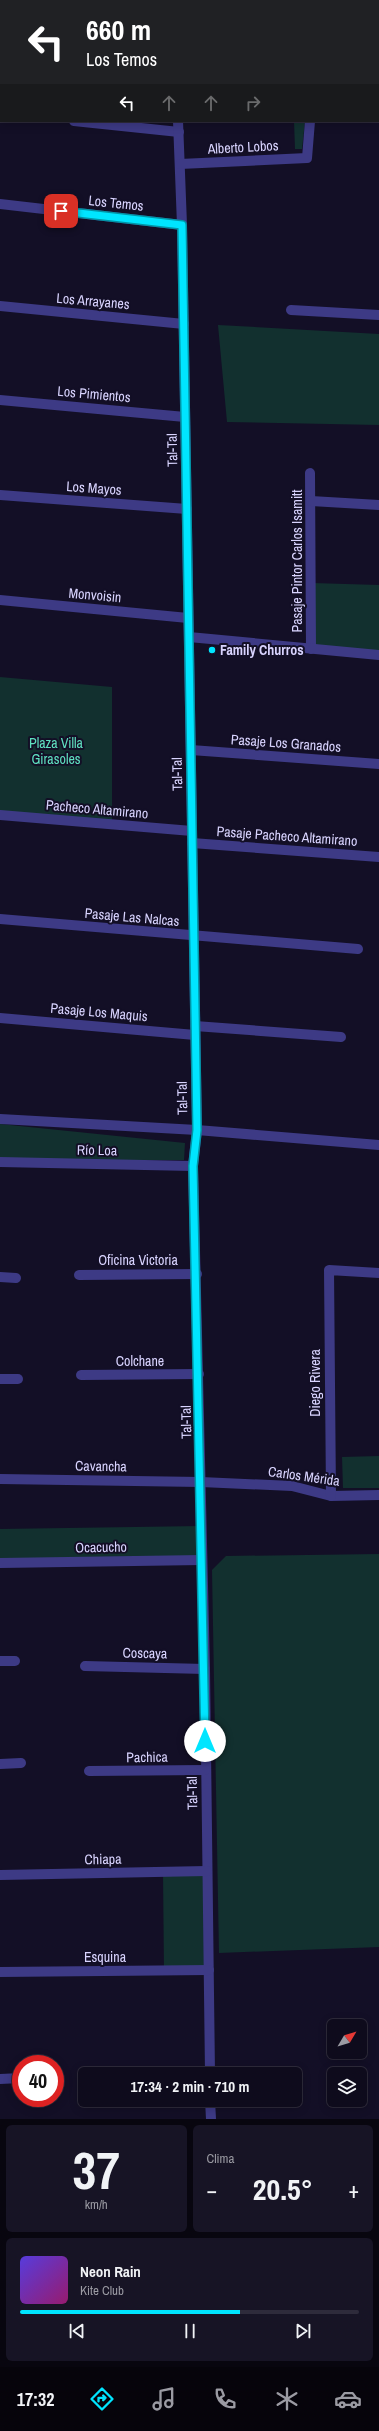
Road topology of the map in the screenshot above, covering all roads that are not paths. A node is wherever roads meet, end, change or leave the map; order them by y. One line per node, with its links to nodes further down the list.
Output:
1 (84, 122): 4 (street)
2 (178, 122): 4 (street, Tal-Tal)
3 (310, 122): 5 (street, Alberto Lobos)
4 (179, 132): 5 (street, Tal-Tal)
5 (180, 164): 7 (street, Tal-Tal)
6 (0, 204): 7 (street, Los Temos)
7 (182, 225): 11 (street, Tal-Tal)
8 (0, 306): 11 (street, Los Arrayanes)
9 (291, 310): 10 (street)
10 (379, 315)
11 (184, 324): 13 (street, Tal-Tal)
12 (0, 400): 13 (street, Los Pimientos)
13 (185, 417): 18 (street, Tal-Tal)
14 (310, 473): 16 (street, Pasaje Pintor Carlos Isamitt)
15 (0, 495): 18 (street, Los Mayos)
16 (311, 501): 17 (street); 22 (street, Pasaje Pintor Carlos Isamitt)
17 (379, 505)
18 (187, 509): 20 (street, Tal-Tal)
19 (0, 600): 20 (street, Monvoisin)
20 (188, 618): 21 (street, Tal-Tal)
21 (189, 637): 22 (street); 24 (street, Tal-Tal)
22 (311, 649): 23 (street)
23 (379, 655)
24 (191, 750): 25 (street, Pasaje Los Granados); 27 (street, Tal-Tal)
25 (379, 764)
26 (0, 815): 27 (street, Pacheco Altamirano)
27 (192, 832): 28 (street, Tal-Tal)
28 (192, 843): 29 (street, Pasaje Pacheco Altamirano); 31 (street, Tal-Tal)
29 (379, 857)
30 (0, 919): 31 (street, Pasaje Las Nalcas)
31 (193, 937): 32 (street, Pasaje Las Nalcas); 34 (street, Tal-Tal)
32 (358, 949)
33 (0, 1018): 34 (street, Pasaje Los Maquis)
34 (195, 1030): 35 (street, Pasaje Los Maquis); 37 (street, Tal-Tal)
35 (341, 1036)
36 (0, 1120): 37 (street)
37 (197, 1130): 38 (street); 40 (street, Tal-Tal)
38 (379, 1145)
39 (0, 1162): 40 (street, Río Loa)
40 (193, 1166): 43 (street, Tal-Tal)
41 (379, 1273): 53 (street, Diego Rivera)
42 (78, 1274): 43 (street, Oficina Victoria)
43 (197, 1274): 46 (street, Tal-Tal)
44 (0, 1277): 45 (street)
45 (16, 1278)
46 (198, 1374): 47 (street, Colchane); 51 (street, Tal-Tal)
47 (81, 1375)
48 (0, 1379): 49 (street)
49 (18, 1379)
50 (0, 1479): 51 (street, Cavancha)
51 (201, 1482): 53 (street, Carlos Mérida); 54 (street, Tal-Tal)
52 (379, 1495): 53 (street, Carlos Mérida)
53 (331, 1496)
54 (202, 1560): 55 (street, Ocacucho); 59 (street, Tal-Tal)
55 (0, 1563)
56 (0, 1661): 57 (street)
57 (15, 1661)
58 (85, 1666): 59 (street, Coscaya)
59 (205, 1668): 62 (street, Tal-Tal)
60 (21, 1763): 61 (street)
61 (0, 1764)
62 (206, 1770): 63 (street, Pachica); 64 (street, Tal-Tal)
63 (89, 1771)
64 (207, 1871): 65 (street, Chiapa); 66 (street, Tal-Tal)
65 (0, 1875)
66 (209, 1970): 67 (street, Esquina); 68 (street, Tal-Tal)
67 (0, 1972)
68 (210, 2067)
69 (12, 2078): 70 (street)
70 (0, 2079)
71 (210, 2107): 72 (street)
72 (211, 2119)

